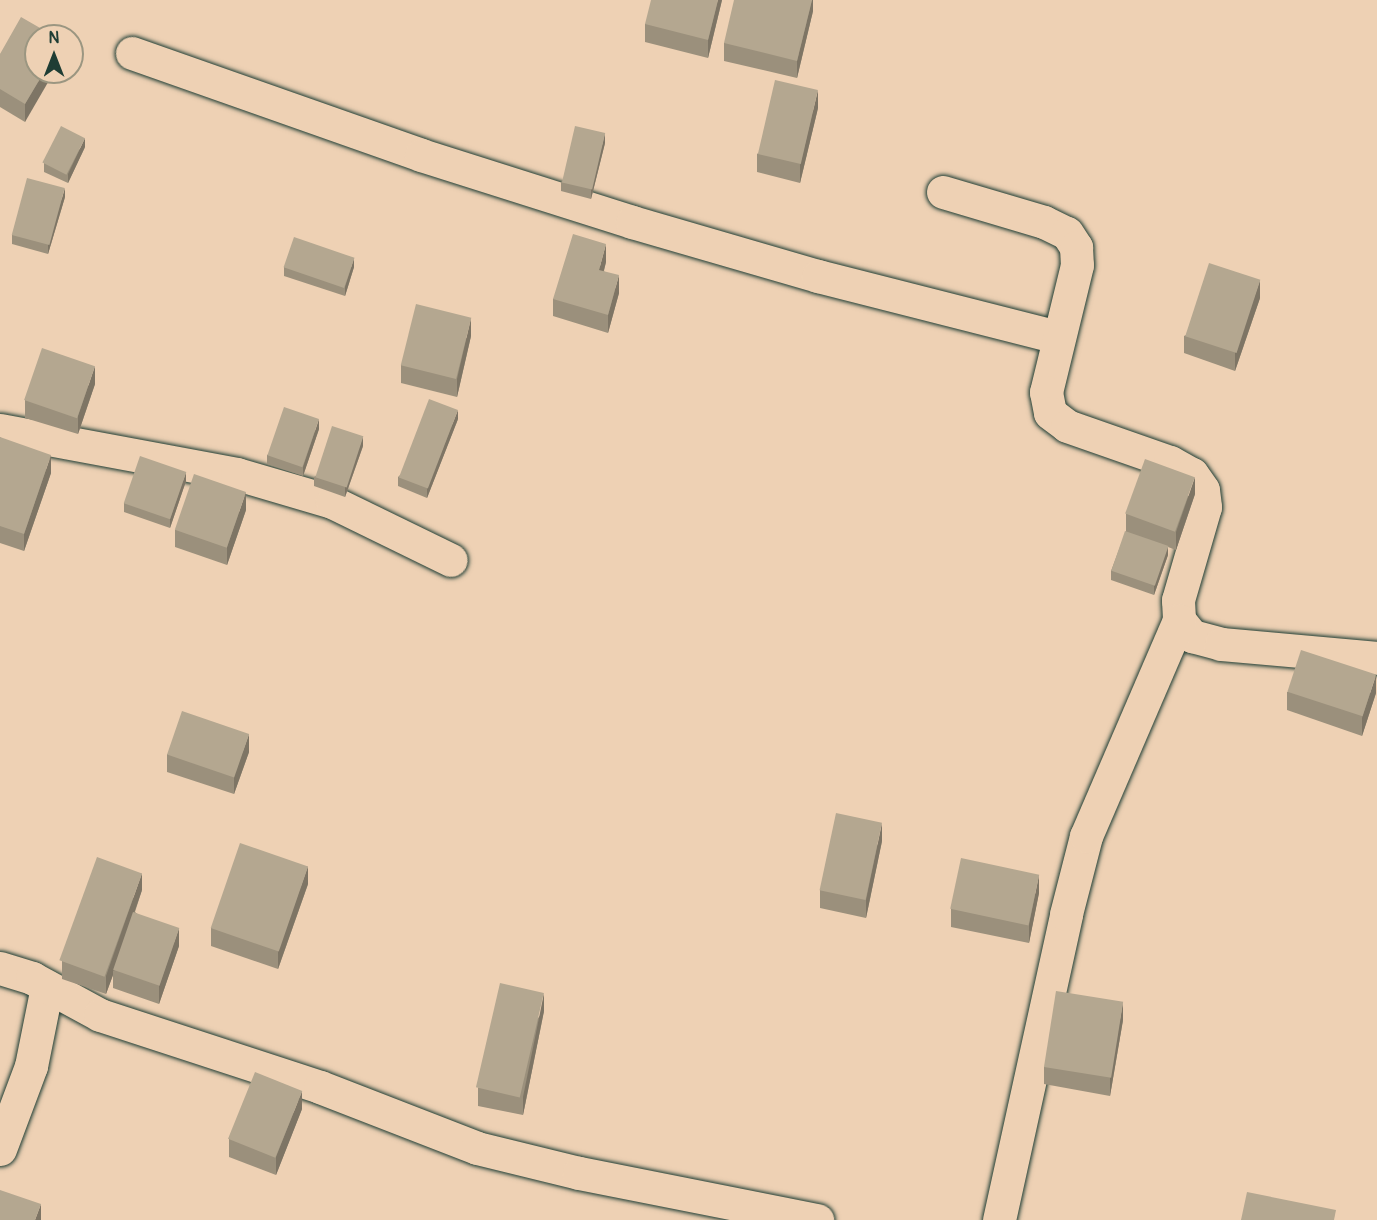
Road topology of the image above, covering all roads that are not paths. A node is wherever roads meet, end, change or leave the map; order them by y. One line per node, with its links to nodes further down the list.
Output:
1 (132, 53): 3 (street)
2 (943, 192): 3 (street)
3 (1058, 337): 6 (street)
4 (0, 430): 5 (street)
5 (451, 560)
6 (1179, 620): 7 (street); 12 (street)
7 (1377, 658)
8 (0, 968): 9 (street)
9 (48, 987): 10 (street); 11 (street)
10 (0, 1149)
11 (817, 1220)
12 (999, 1220)

